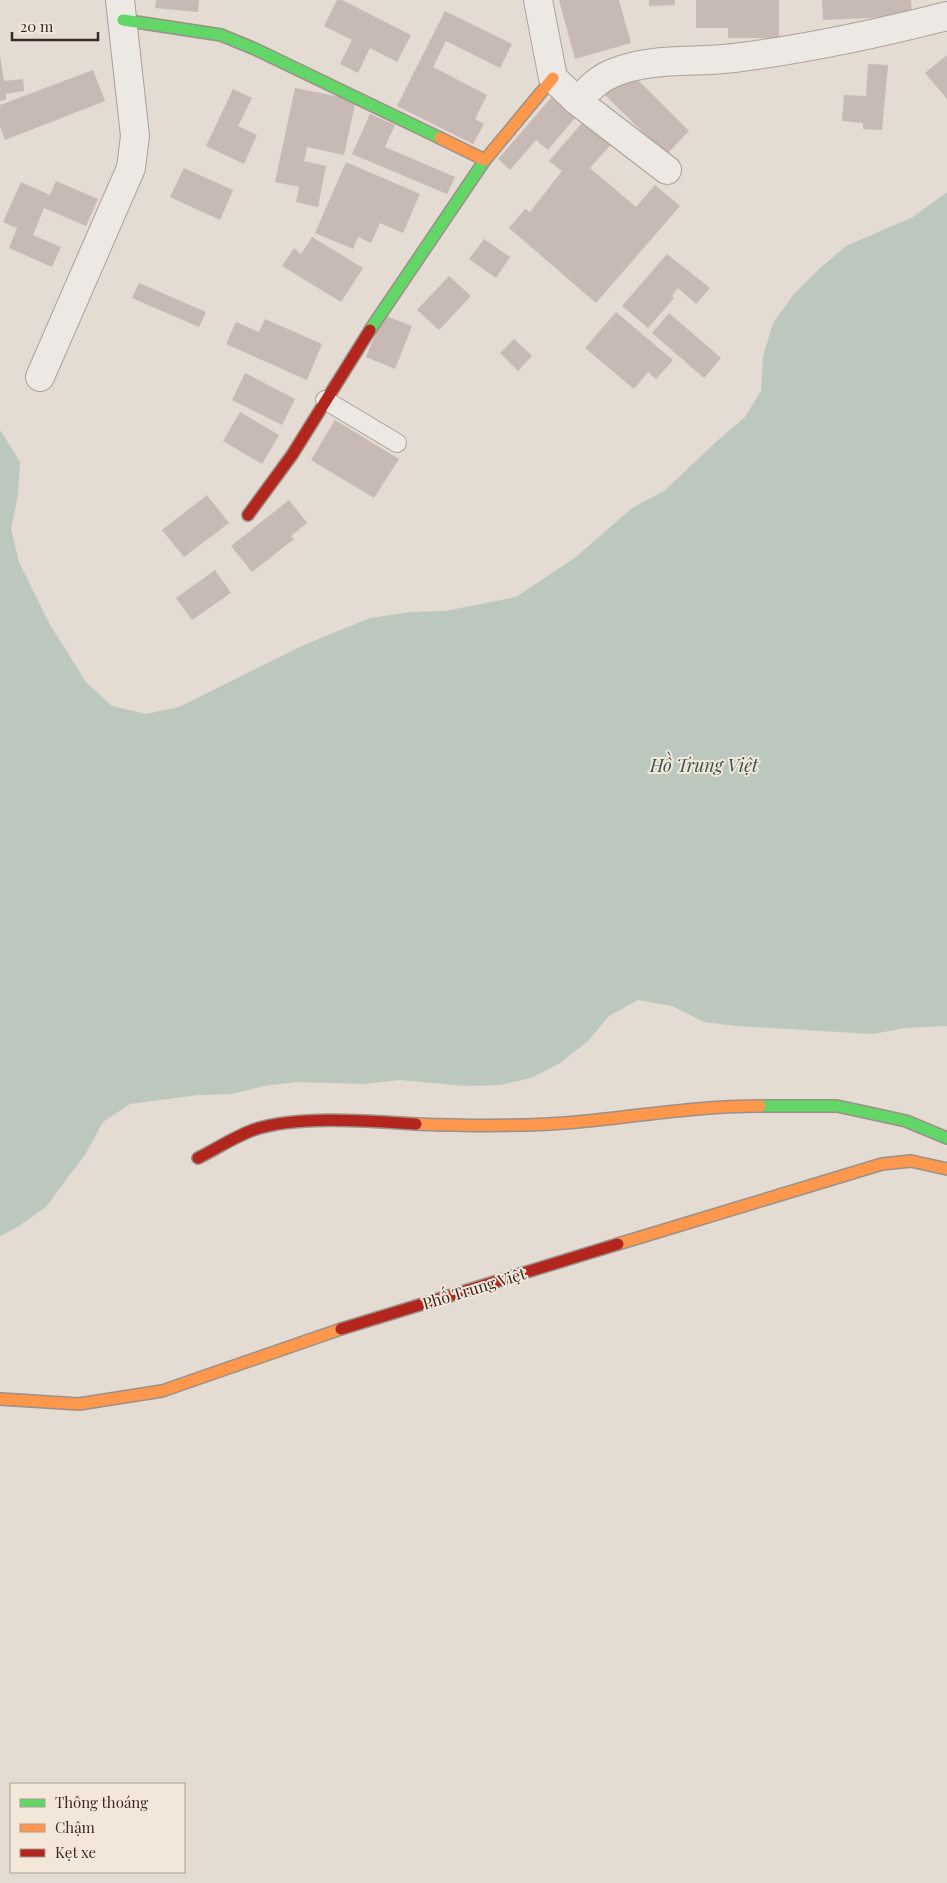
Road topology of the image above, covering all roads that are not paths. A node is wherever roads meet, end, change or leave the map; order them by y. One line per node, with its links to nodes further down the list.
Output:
1 (538, 0): 4 (street)
2 (122, 10): 6 (street); 8 (street)
3 (947, 16): 5 (street)
4 (553, 78): 5 (street); 6 (street)
5 (577, 101): 7 (street)
6 (485, 160): 9 (street)
7 (667, 170)
8 (40, 377)
9 (326, 400): 10 (lane); 11 (street)
10 (397, 443)
11 (248, 515)
12 (947, 1138): 13 (street)
13 (198, 1158)
14 (947, 1169): 15 (street, Phố Trung Việt)
15 (0, 1399)

